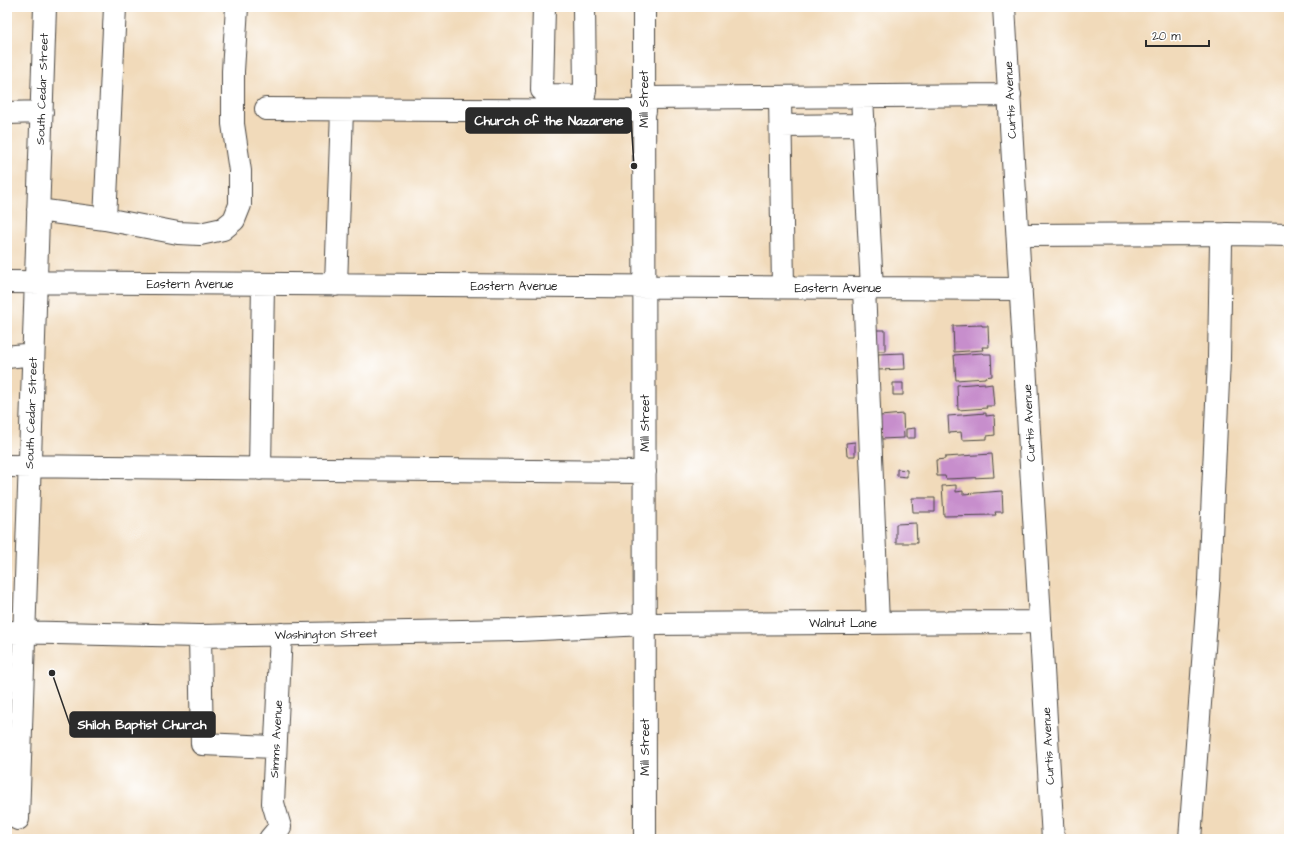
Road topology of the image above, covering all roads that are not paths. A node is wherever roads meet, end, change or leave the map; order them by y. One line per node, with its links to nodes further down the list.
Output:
1 (45, 7): 14 (street, South Cedar Street)
2 (116, 7): 19 (street)
3 (237, 7): 19 (street)
4 (544, 7): 5 (street)
5 (584, 7)
6 (644, 7): 11 (street, Mill Street)
7 (1004, 7): 8 (street, Curtis Avenue)
8 (1010, 95): 9 (street); 21 (street, Curtis Avenue)
9 (862, 96): 10 (street); 16 (street)
10 (780, 97): 11 (street); 17 (street)
11 (644, 104): 13 (street); 27 (street, Mill Street)
12 (266, 109): 13 (street)
13 (342, 110): 26 (street)
14 (42, 112): 15 (street); 18 (street, South Cedar Street)
15 (7, 113)
16 (864, 125): 17 (street); 29 (street)
17 (781, 126): 28 (street)
18 (38, 210): 19 (street); 24 (street, South Cedar Street)
19 (105, 219)
20 (1226, 234): 21 (street); 22 (street); 48 (street)
21 (1018, 235): 30 (street, Curtis Avenue)
22 (1289, 235)
23 (7, 282): 24 (street, Eastern Avenue)
24 (36, 283): 25 (street, Eastern Avenue); 31 (street, South Cedar Street)
25 (263, 284): 26 (street, Eastern Avenue); 35 (street)
26 (336, 285): 27 (street, Eastern Avenue)
27 (645, 287): 28 (street, Eastern Avenue); 36 (street, Mill Street)
28 (783, 287): 29 (street, Eastern Avenue)
29 (868, 288): 30 (street, Eastern Avenue); 38 (street)
30 (1021, 289): 37 (street, Curtis Avenue)
31 (33, 354): 32 (street); 34 (street, South Cedar Street)
32 (7, 357)
33 (7, 466): 34 (street)
34 (30, 466): 35 (street); 40 (street, South Cedar Street)
35 (260, 468): 36 (street)
36 (645, 472): 39 (street, Mill Street)
37 (1040, 622): 38 (street, Walnut Lane); 47 (street, Curtis Avenue)
38 (878, 623): 39 (street, Walnut Lane)
39 (645, 624): 41 (street, Washington Street); 46 (street, Mill Street)
40 (16, 632): 42 (street, Washington Street); 44 (street, South Cedar Street)
41 (281, 634): 42 (street, Washington Street); 43 (street, Simms Avenue)
42 (200, 636): 43 (street)
43 (275, 747): 45 (street, Simms Avenue)
44 (18, 819)
45 (270, 839)
46 (645, 839)
47 (1053, 839)
48 (1190, 839)

